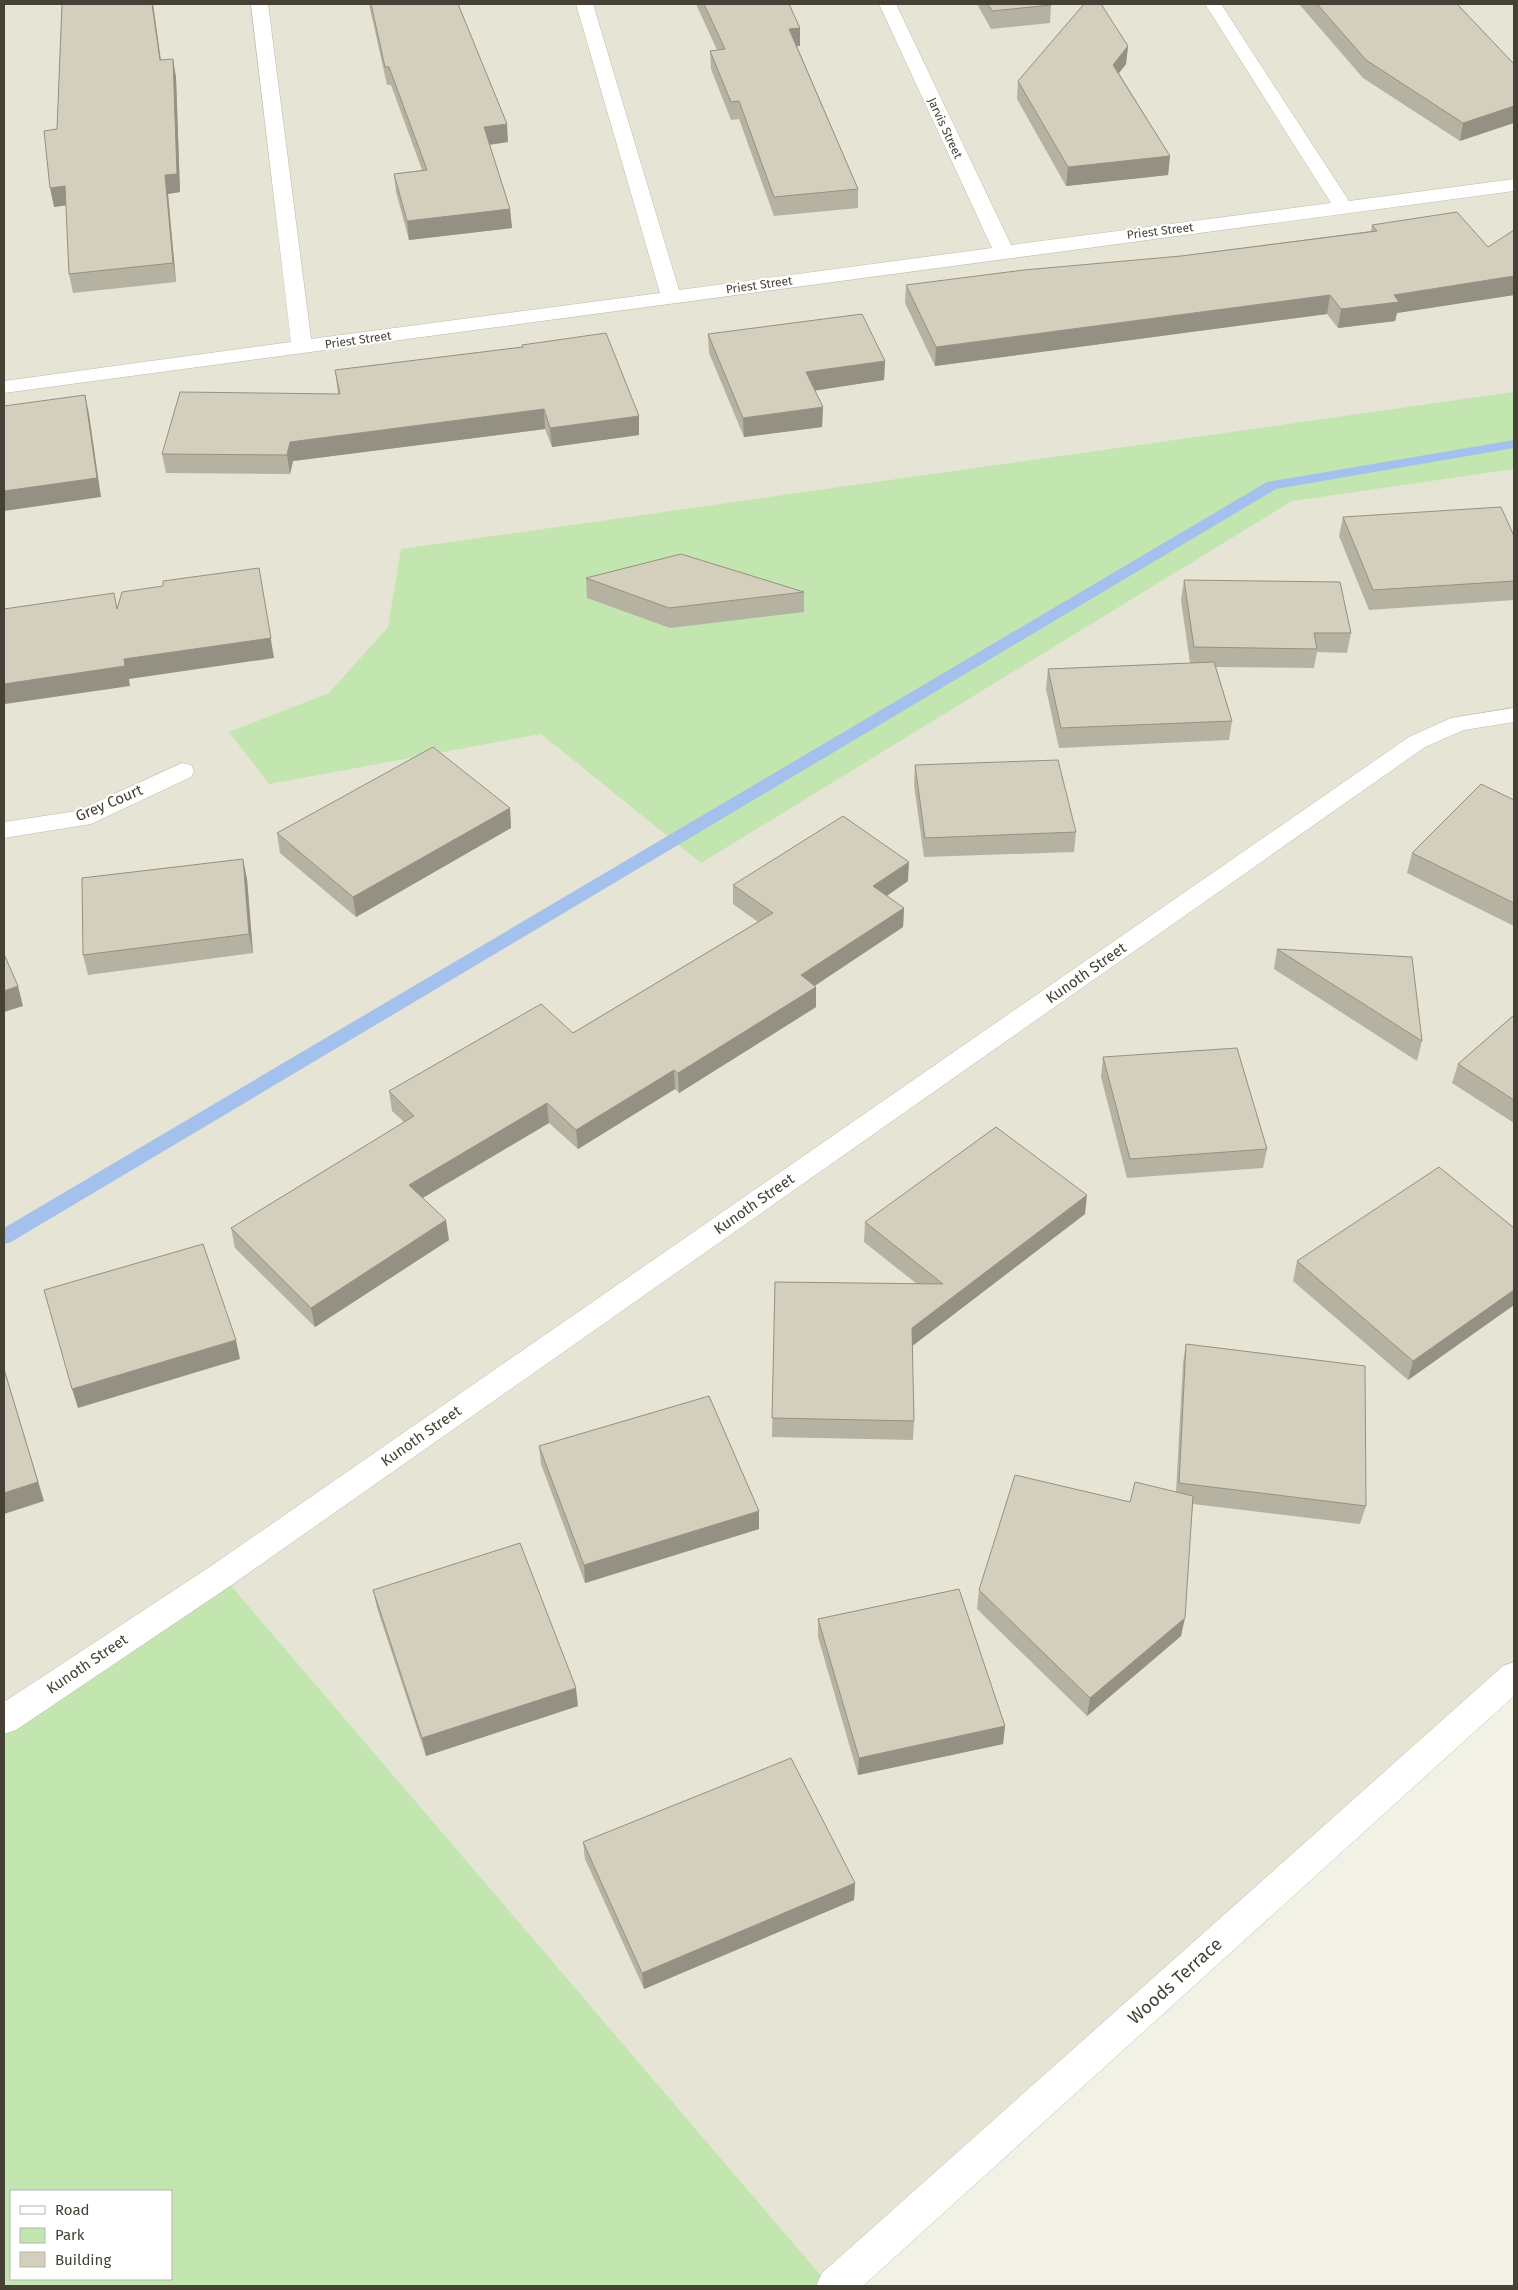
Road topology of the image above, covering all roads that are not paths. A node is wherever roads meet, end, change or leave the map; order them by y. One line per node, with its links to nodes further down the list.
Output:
1 (259, 4): 9 (street)
2 (584, 4): 8 (street)
3 (887, 4): 7 (street, Jarvis Street)
4 (1213, 4): 6 (street)
5 (1514, 185): 6 (street, Priest Street)
6 (1343, 207): 7 (street, Priest Street)
7 (1004, 252): 8 (street, Priest Street)
8 (671, 297): 9 (street, Priest Street)
9 (302, 348): 10 (street, Priest Street)
10 (4, 387)
11 (1514, 715): 15 (street, Kunoth Street)
12 (182, 771): 13 (street, Grey Court)
13 (4, 830)
14 (1514, 1676): 16 (street, Woods Terrace)
15 (4, 1720)
16 (835, 2286)

